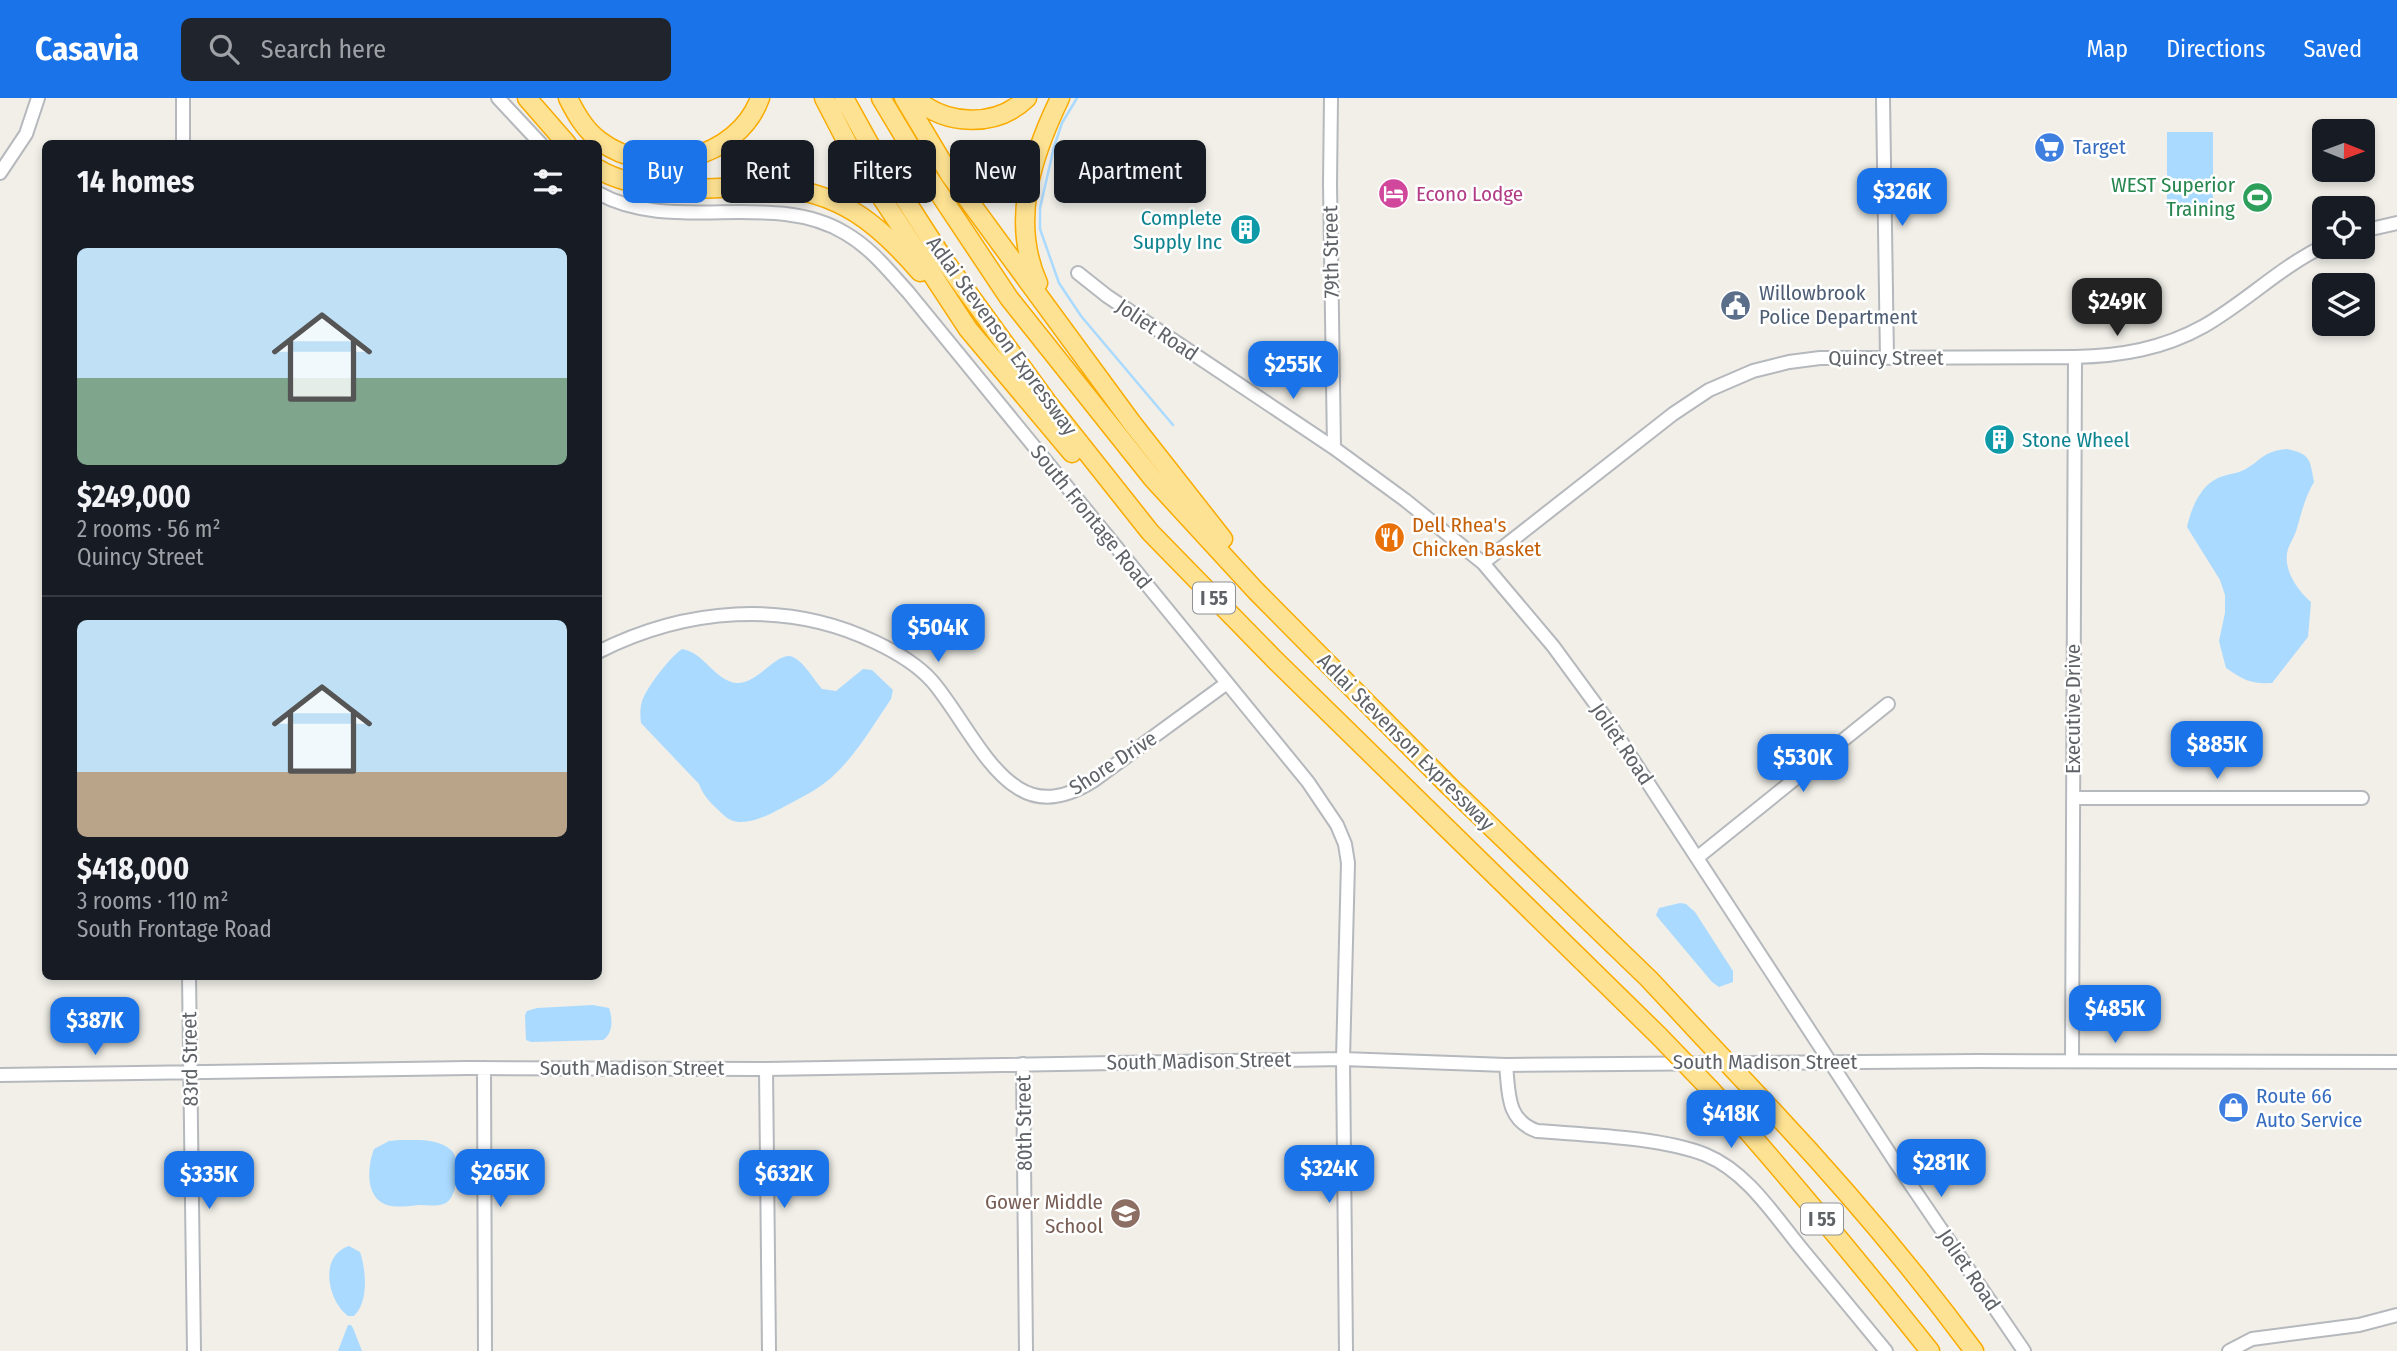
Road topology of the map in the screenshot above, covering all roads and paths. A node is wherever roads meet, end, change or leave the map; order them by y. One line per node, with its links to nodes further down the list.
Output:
1 (38, 98): 22 (street)
2 (183, 98): 16 (street)
3 (498, 98): 17 (street)
4 (527, 98): 18 (highway)
5 (568, 98): 19 (highway)
6 (760, 98): 20 (highway)
7 (824, 98): 29 (highway)
8 (844, 98): 33 (highway, Adlai Stevenson Expressway / I 55)
9 (881, 98): 35 (highway, Adlai Stevenson Expressway / I 55)
10 (904, 98): 28 (highway)
11 (915, 98): 12 (highway)
12 (1027, 98)
13 (1060, 98): 28 (highway)
14 (1331, 98): 32 (street, 79th Street)
15 (1883, 98): 31 (street)
16 (183, 140)
17 (537, 140)
18 (564, 140)
19 (599, 140)
20 (602, 143)
21 (602, 171): 29 (highway)
22 (0, 173)
23 (602, 194): 37 (street, South Frontage Road)
24 (2397, 223): 25 (street)
25 (2375, 228)
26 (2312, 252): 30 (street, Quincy Street)
27 (1078, 273): 32 (street, Joliet Road)
28 (1051, 312): 35 (highway)
29 (968, 329): 33 (highway)
30 (2074, 357): 31 (street, Quincy Street); 39 (street, Executive Drive)
31 (1887, 358): 34 (street, Quincy Street)
32 (1334, 448): 34 (street, Joliet Road)
33 (1150, 532): 60 (highway, Adlai Stevenson Expressway / I 55, bridge)
34 (1483, 563): 41 (street, Joliet Road)
35 (1256, 591): 61 (highway, Adlai Stevenson Expressway / I 55, bridge)
36 (602, 650): 37 (street, Shore Drive)
37 (1227, 683): 43 (street, South Frontage Road)
38 (1888, 704): 41 (street)
39 (2073, 798): 40 (street); 44 (street, Executive Drive)
40 (2362, 798)
41 (1698, 857): 46 (street, Joliet Road)
42 (189, 980): 51 (street, 83rd Street)
43 (1343, 1059): 47 (street, South Madison Street); 48 (street, South Madison Street); 58 (street)
44 (2072, 1061): 45 (street, South Madison Street); 46 (street, South Madison Street)
45 (2397, 1062)
46 (1833, 1063): 48 (street, South Madison Street); 62 (street, Joliet Road)
47 (1023, 1064): 50 (street, South Madison Street); 57 (street, 80th Street)
48 (1506, 1065): 59 (street)
49 (484, 1068): 50 (street, South Madison Street); 51 (street, South Madison Street); 55 (street)
50 (766, 1069): 56 (street)
51 (190, 1072): 52 (street, South Madison Street); 54 (street, 83rd Street)
52 (0, 1075)
53 (2397, 1315): 63 (street)
54 (194, 1351)
55 (485, 1351)
56 (769, 1351)
57 (1026, 1351)
58 (1346, 1351)
59 (1886, 1351)
60 (1930, 1351)
61 (1974, 1351)
62 (2024, 1351)
63 (2229, 1351)

